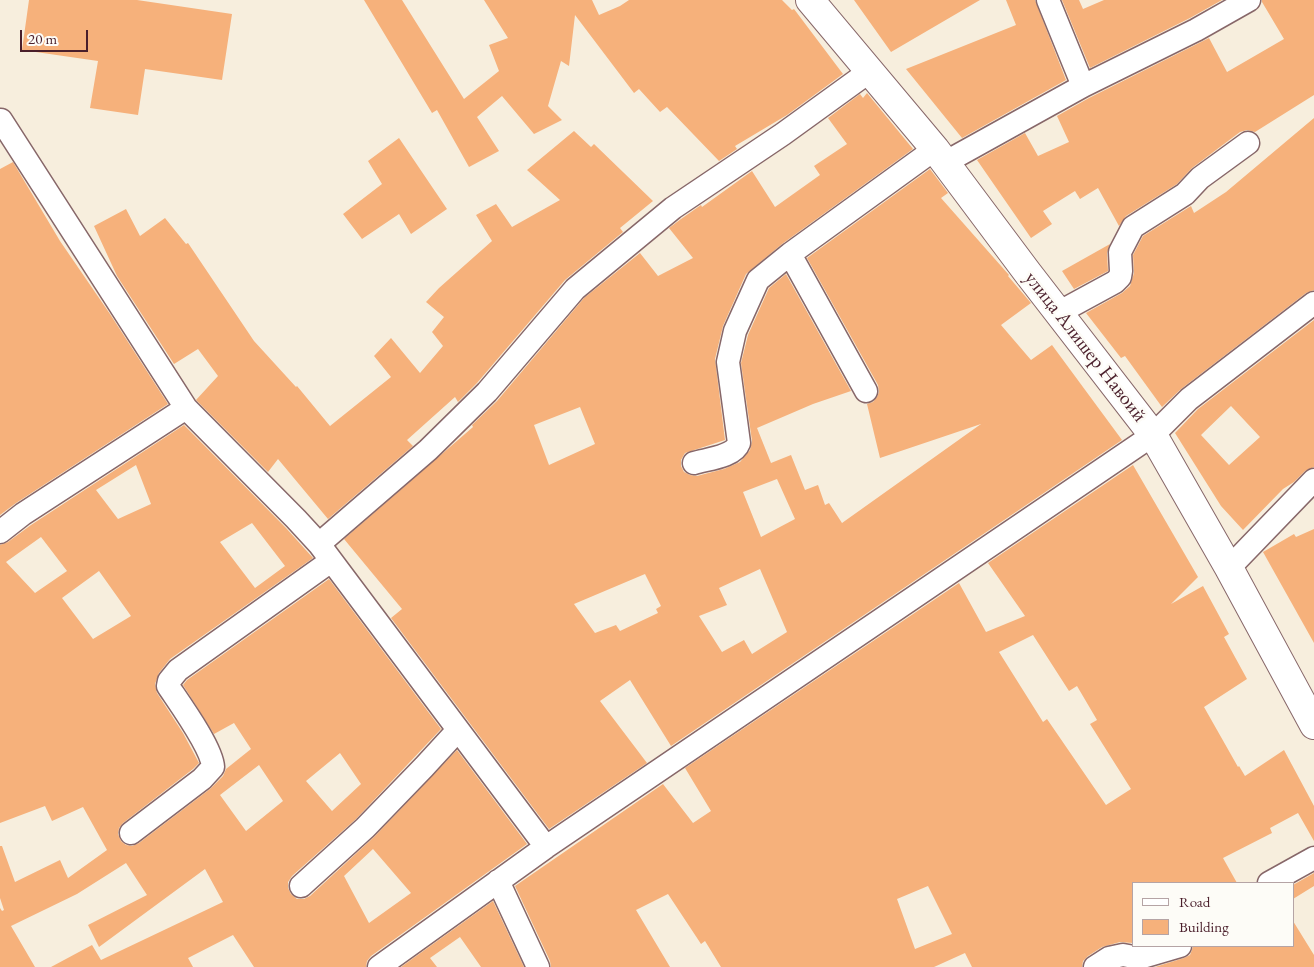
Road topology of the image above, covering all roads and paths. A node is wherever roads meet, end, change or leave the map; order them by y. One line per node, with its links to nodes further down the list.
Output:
1 (810, 0): 4 (main road, улица Алишер Навоий)
2 (1048, 0): 5 (street)
3 (1249, 0): 5 (street)
4 (870, 71): 8 (main road, улица Алишер Навоий); 18 (street)
5 (1083, 86): 8 (street)
6 (0, 120): 13 (street)
7 (1248, 143): 11 (street)
8 (940, 156): 9 (street); 11 (main road, улица Алишер Навоий)
9 (790, 254): 12 (street); 15 (street)
10 (1314, 303): 14 (street)
11 (1058, 312): 14 (main road, улица Алишер Навоий)
12 (866, 391)
13 (186, 408): 17 (street); 18 (street)
14 (1153, 435): 19 (main road, улица Алишер Навоий); 23 (street)
15 (694, 463)
16 (1314, 480): 19 (street)
17 (0, 532)
18 (325, 552): 21 (street); 22 (street)
19 (1229, 568): 20 (main road, улица Алишер Навоий)
20 (1314, 725)
21 (458, 730): 23 (street); 27 (street)
22 (131, 833)
23 (546, 847): 25 (street)
24 (1314, 858): 26 (street)
25 (498, 881): 29 (street); 30 (street)
26 (1271, 882)
27 (301, 886)
28 (1177, 947): 31 (street)
29 (379, 967)
30 (538, 967)
31 (1095, 967)

